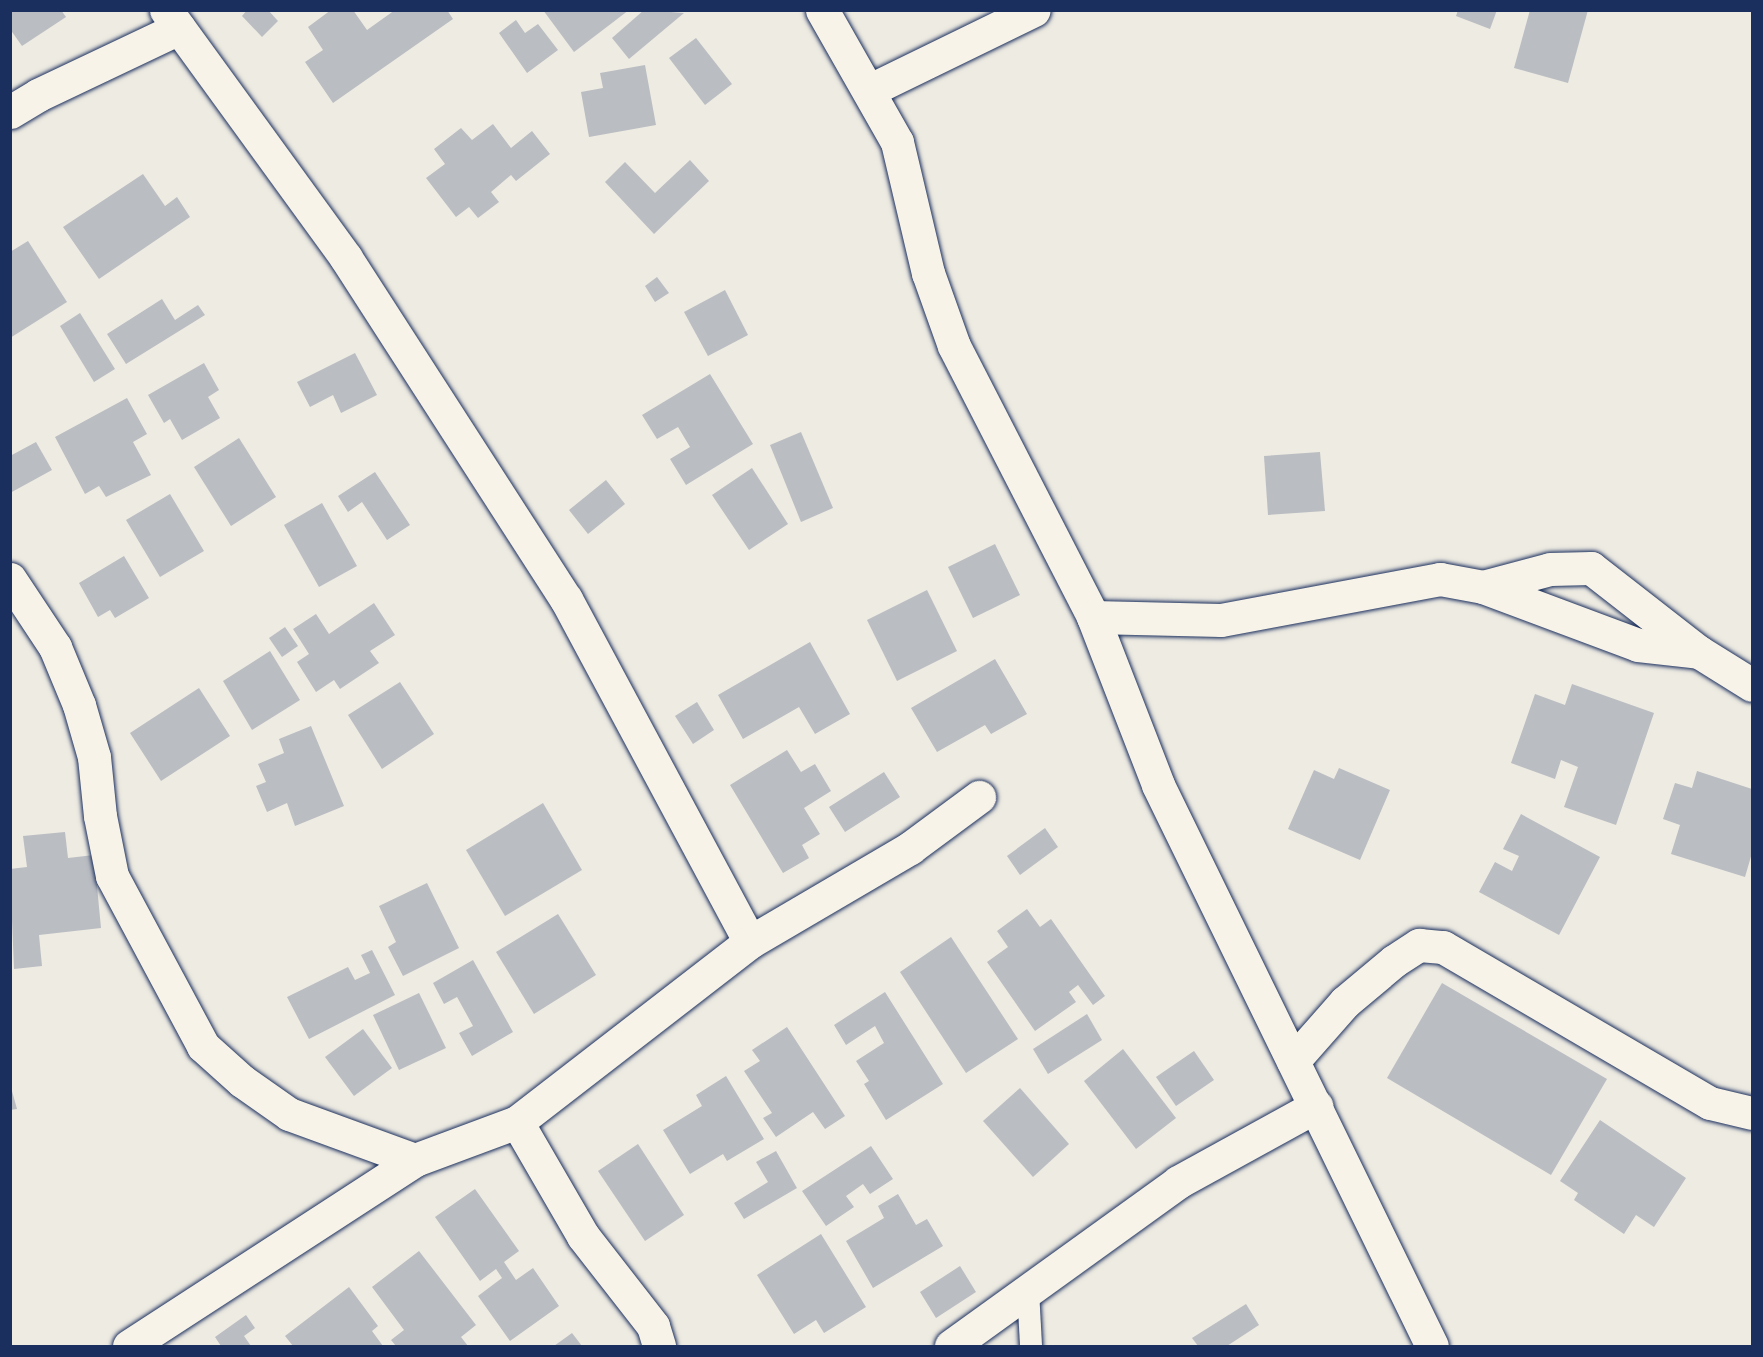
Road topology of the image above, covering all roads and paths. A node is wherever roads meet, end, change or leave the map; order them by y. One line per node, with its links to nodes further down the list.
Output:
1 (822, 10): 4 (street)
2 (1034, 10): 4 (street)
3 (172, 19): 5 (street); 12 (street)
4 (870, 90): 8 (street)
5 (10, 112)
6 (10, 579): 17 (street)
7 (1483, 586): 8 (street); 9 (street); 9 (street)
8 (1093, 616): 13 (street)
9 (1699, 652): 10 (street)
10 (1752, 684)
11 (979, 797): 12 (street)
12 (750, 942): 16 (street)
13 (1293, 1061): 14 (street); 15 (street)
14 (1316, 1106): 18 (street); 23 (street)
15 (1752, 1113)
16 (517, 1122): 17 (street); 20 (street)
17 (415, 1160): 19 (street)
18 (1028, 1290): 21 (street); 22 (lane)
19 (129, 1347)
20 (659, 1347)
21 (951, 1347)
22 (1030, 1347)
23 (1432, 1347)

